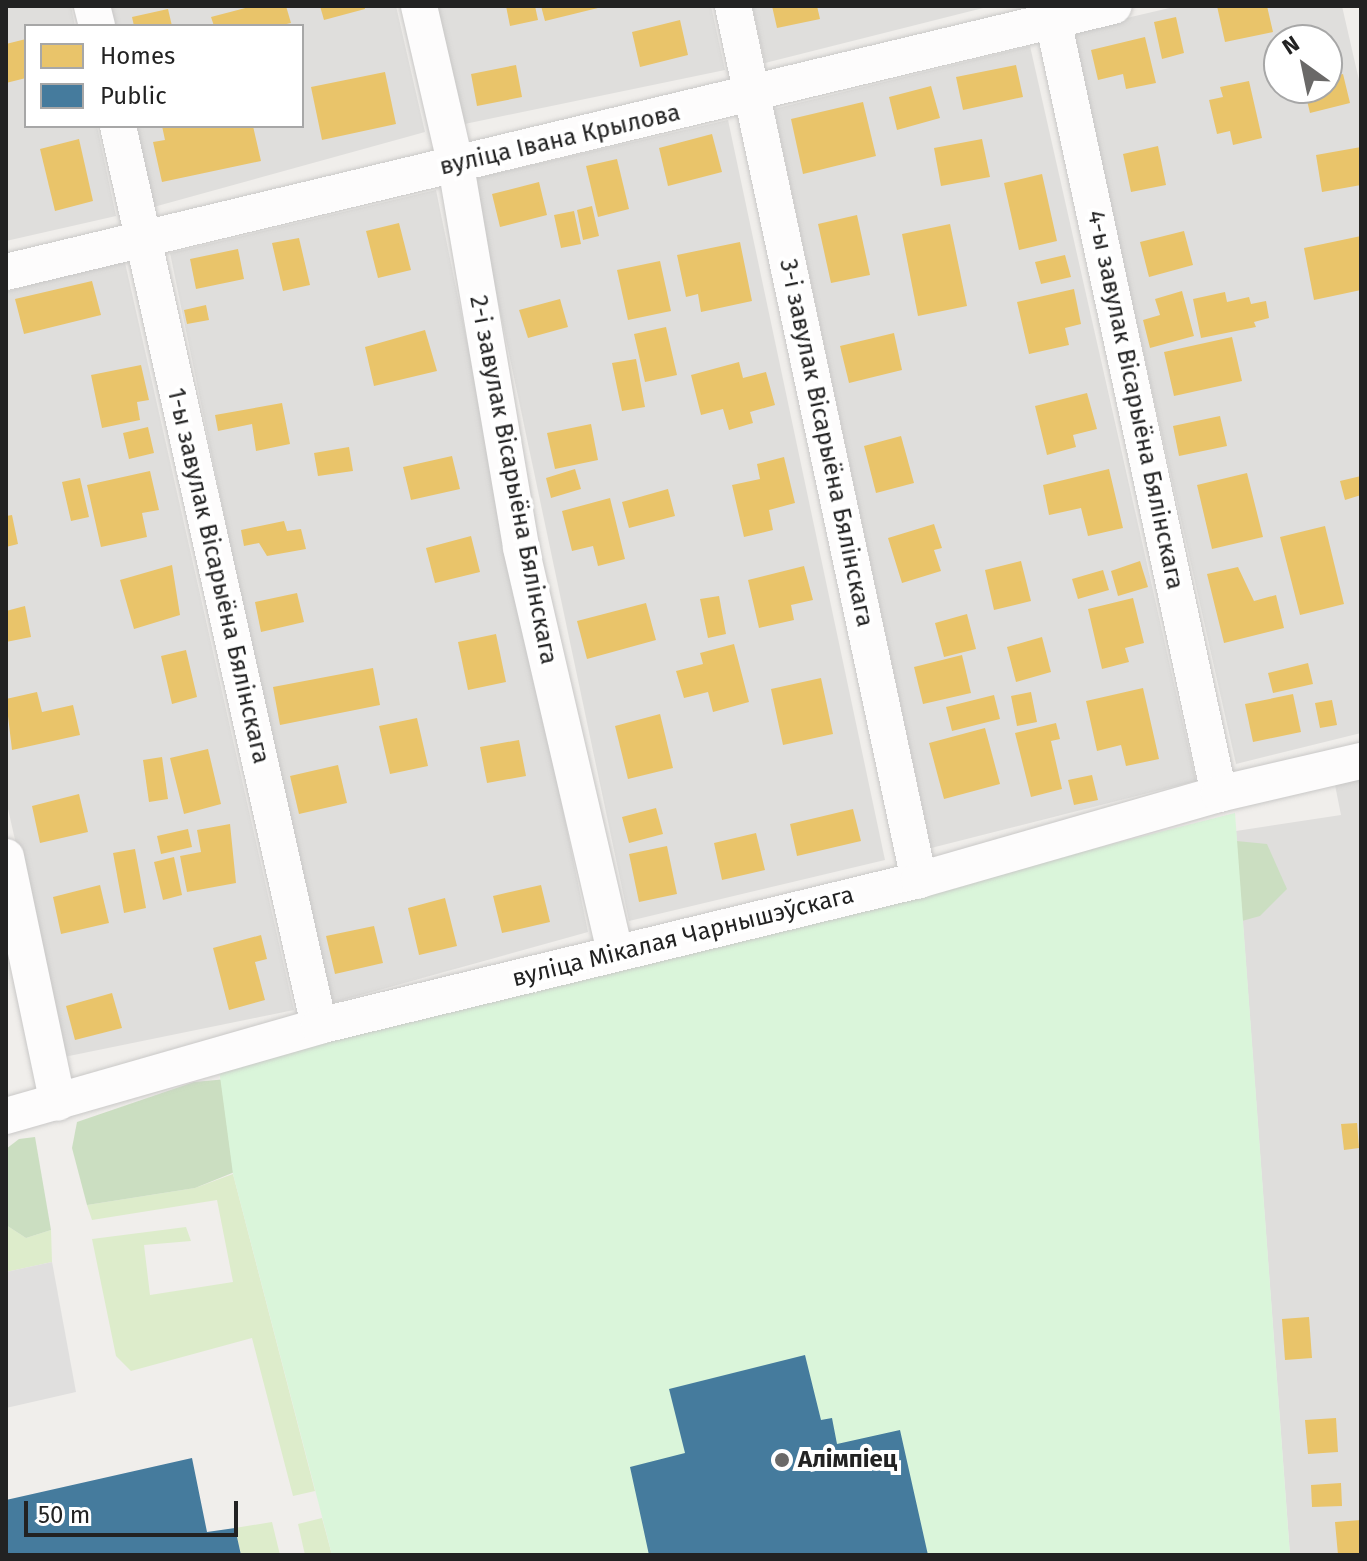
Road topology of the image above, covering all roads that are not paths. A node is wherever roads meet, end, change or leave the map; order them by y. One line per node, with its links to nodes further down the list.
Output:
1 (419, 6): 7 (street, 2-і завулак Вісарыёна Бялінскага)
2 (733, 6): 5 (street, 3-і завулак Вісарыёна Бялінскага)
3 (1113, 6): 4 (street, вуліца Івана Крылова)
4 (1052, 13): 5 (street, вуліца Івана Крылова); 11 (street, 4-ы завулак Вісарыёна Бялінскага)
5 (752, 94): 7 (street, вуліца Івана Крылова); 13 (street, 3-і завулак Вісарыёна Бялінскага)
6 (118, 128): 8 (street, 1-ы завулак Вісарыёна Бялінскага)
7 (456, 166): 8 (street, вуліца Івана Крылова); 14 (street, 2-і завулак Вісарыёна Бялінскага)
8 (143, 238): 9 (street, вуліца Івана Крылова); 15 (street, 1-ы завулак Вісарыёна Бялінскага)
9 (6, 272)
10 (1361, 761): 11 (street, вуліца Мікалая Чарнышэўскага)
11 (1219, 794): 13 (street, вуліца Мікалая Чарнышэўскага)
12 (6, 857): 16 (street)
13 (919, 880): 14 (street, вуліца Мікалая Чарнышэўскага)
14 (615, 953): 15 (street, вуліца Мікалая Чарнышэўскага)
15 (319, 1026): 16 (street, вуліца Мікалая Чарнышэўскага)
16 (58, 1103): 17 (street, вуліца Мікалая Чарнышэўскага)
17 (6, 1116)

